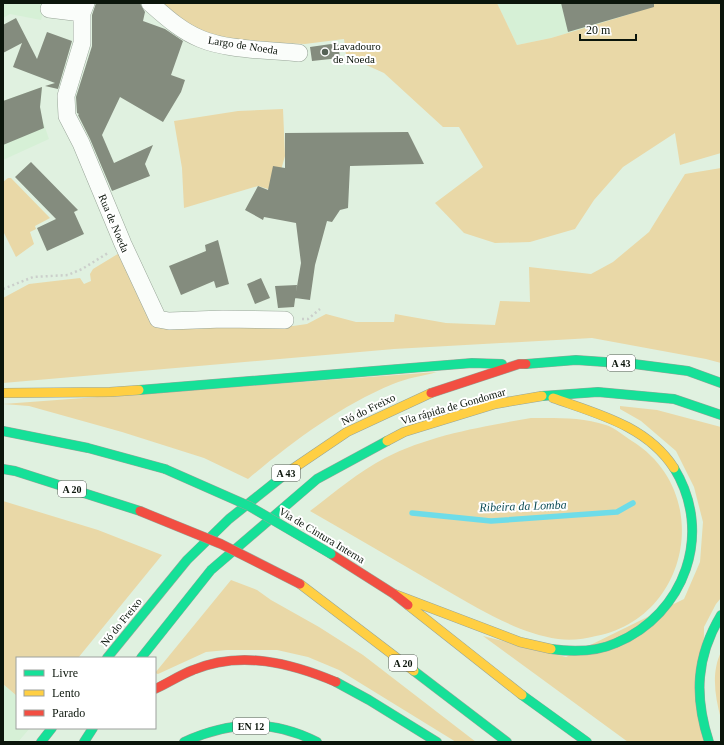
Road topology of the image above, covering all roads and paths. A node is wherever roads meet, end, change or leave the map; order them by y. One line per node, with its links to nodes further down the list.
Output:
1 (150, 3): 4 (street, Largo de Noeda)
2 (84, 8): 3 (street); 5 (street, Rua de Noeda)
3 (49, 9)
4 (299, 53)
5 (123, 244): 6 (path); 7 (street, Rua de Noeda)
6 (3, 289)
7 (285, 320)
8 (519, 364): 9 (main road, Nó do Freixo / A 43); 10 (main road); 17 (main road, Nó do Freixo / A 43)
9 (721, 383)
10 (3, 394)
11 (546, 395): 12 (main road, A 43); 15 (main road); 18 (main road, Via rápida de Gondomar / A 43)
12 (721, 415)
13 (3, 431): 15 (main road, Via de Cintura Interna, bridge)
14 (3, 469): 27 (main road, A 20, bridge)
15 (394, 594): 28 (main road, Via de Cintura Interna)
16 (721, 615): 29 (main road)
17 (108, 657)
18 (142, 657)
19 (156, 688): 26 (main road)
20 (51, 729): 23 (main road)
21 (98, 729): 22 (main road)
22 (88, 735)
23 (41, 742)
24 (184, 742): 25 (main road, EN 12)
25 (317, 742)
26 (437, 742)
27 (507, 742)
28 (587, 742)
29 (709, 742)

